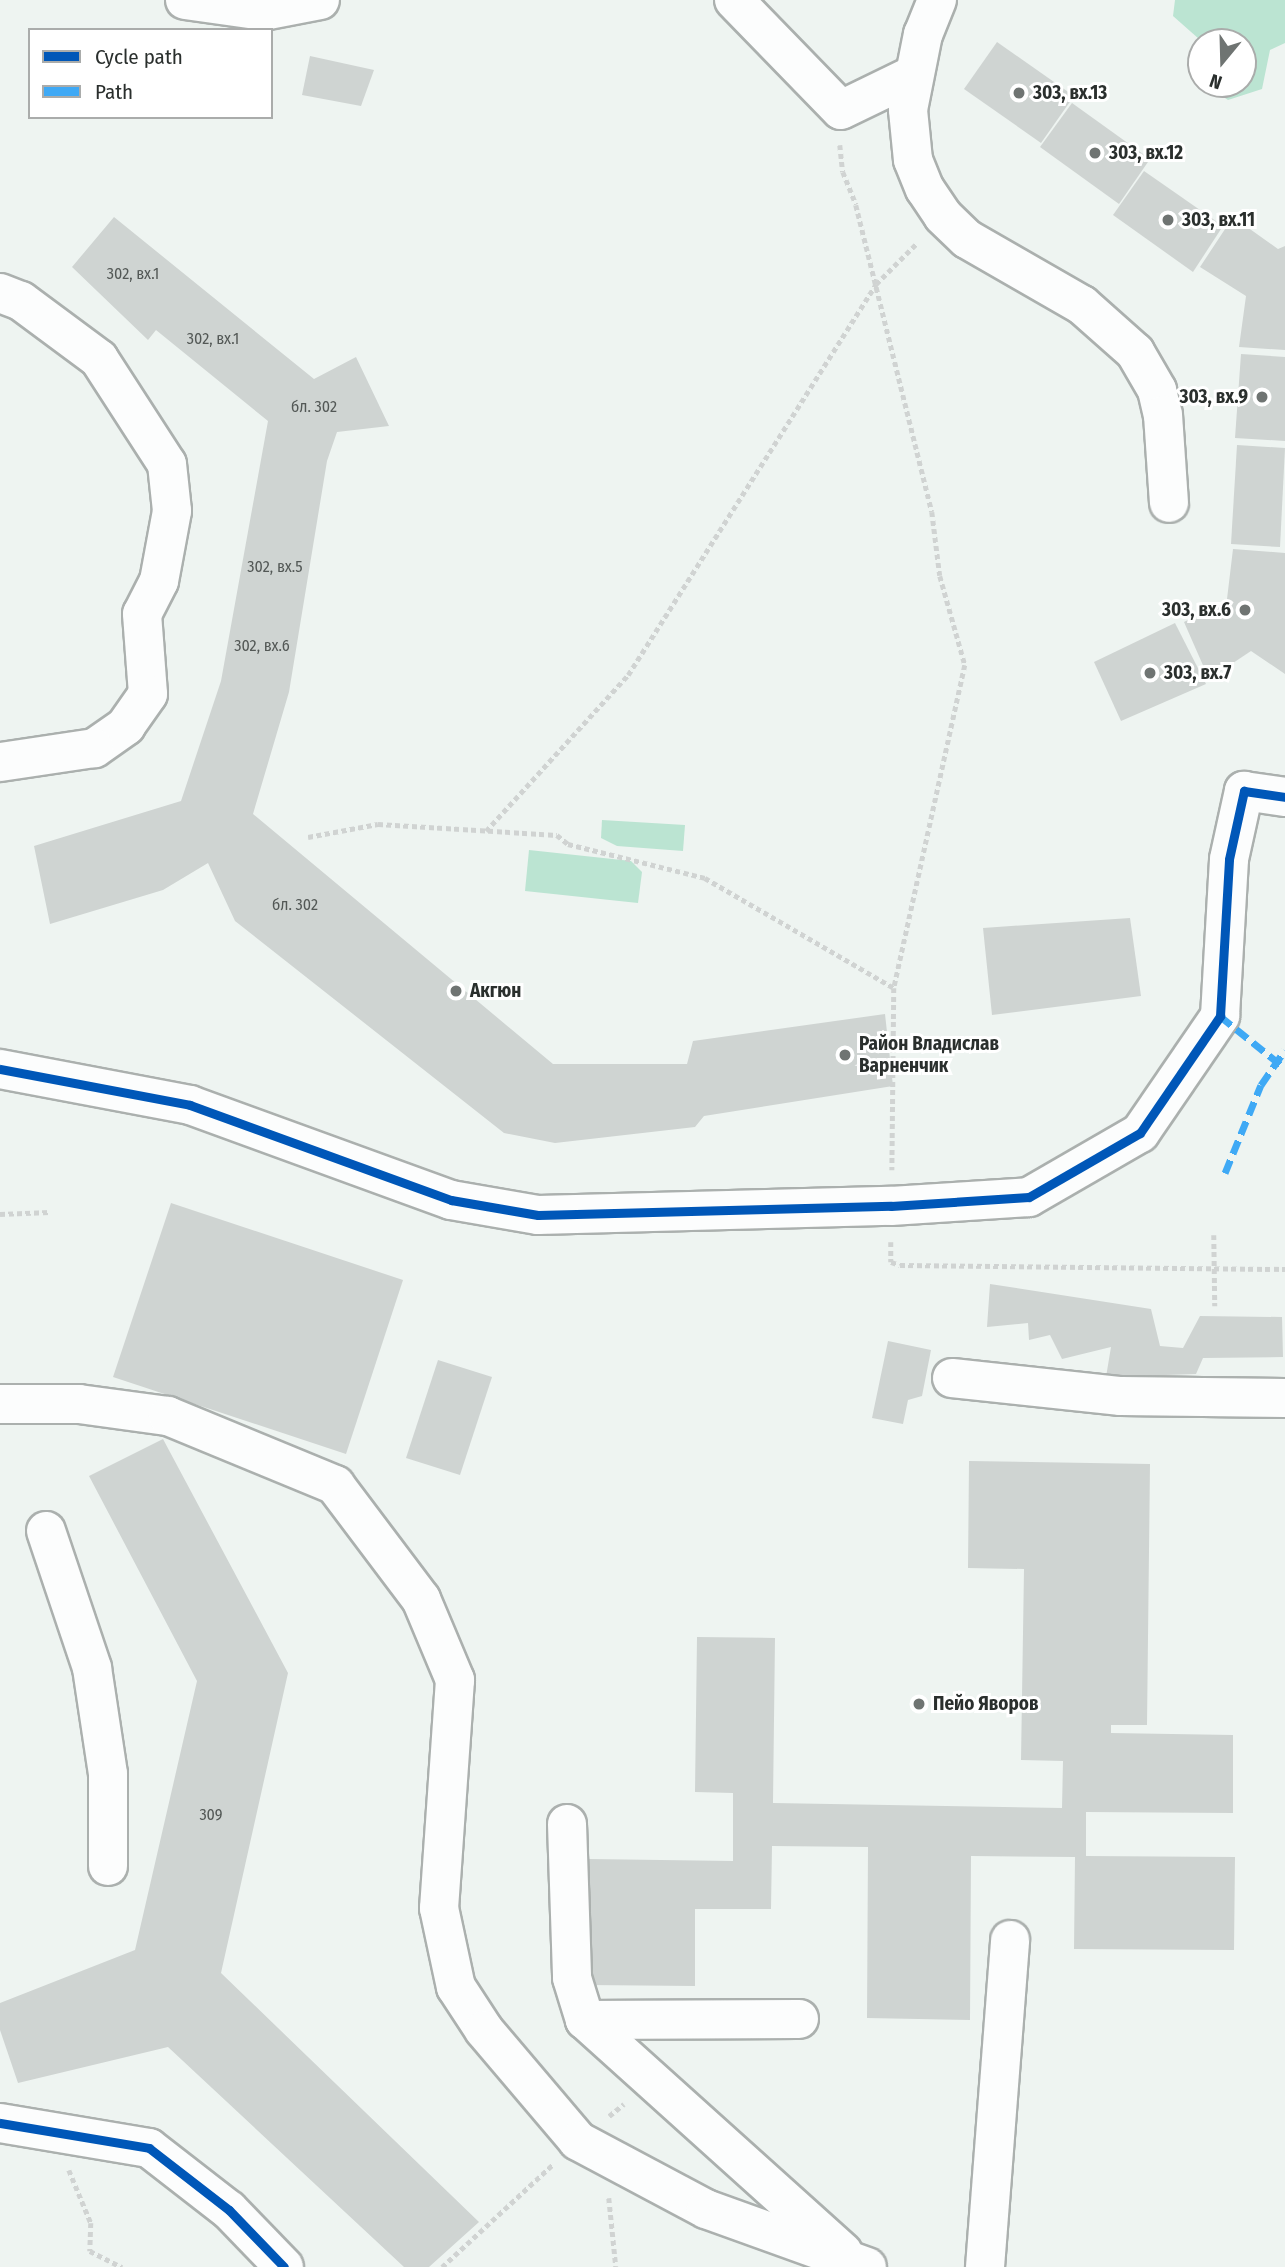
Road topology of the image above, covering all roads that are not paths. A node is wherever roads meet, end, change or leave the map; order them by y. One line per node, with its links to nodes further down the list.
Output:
1 (185, 0): 2 (street)
2 (320, 0)
3 (734, 0): 5 (street)
4 (937, 0): 5 (street)
5 (913, 75): 7 (street)
6 (0, 293): 8 (street)
7 (1169, 503)
8 (0, 762)
9 (1285, 797): 10 (street)
10 (0, 1069)
11 (952, 1378): 12 (street)
12 (1285, 1398)
13 (0, 1404): 21 (street)
14 (46, 1531): 16 (street)
15 (567, 1824): 19 (street)
16 (108, 1866)
17 (1010, 1940): 23 (street)
18 (799, 2019): 19 (street)
19 (585, 2020): 21 (street)
20 (1, 2128): 22 (street)
21 (862, 2266)
22 (284, 2267)
23 (985, 2267)

